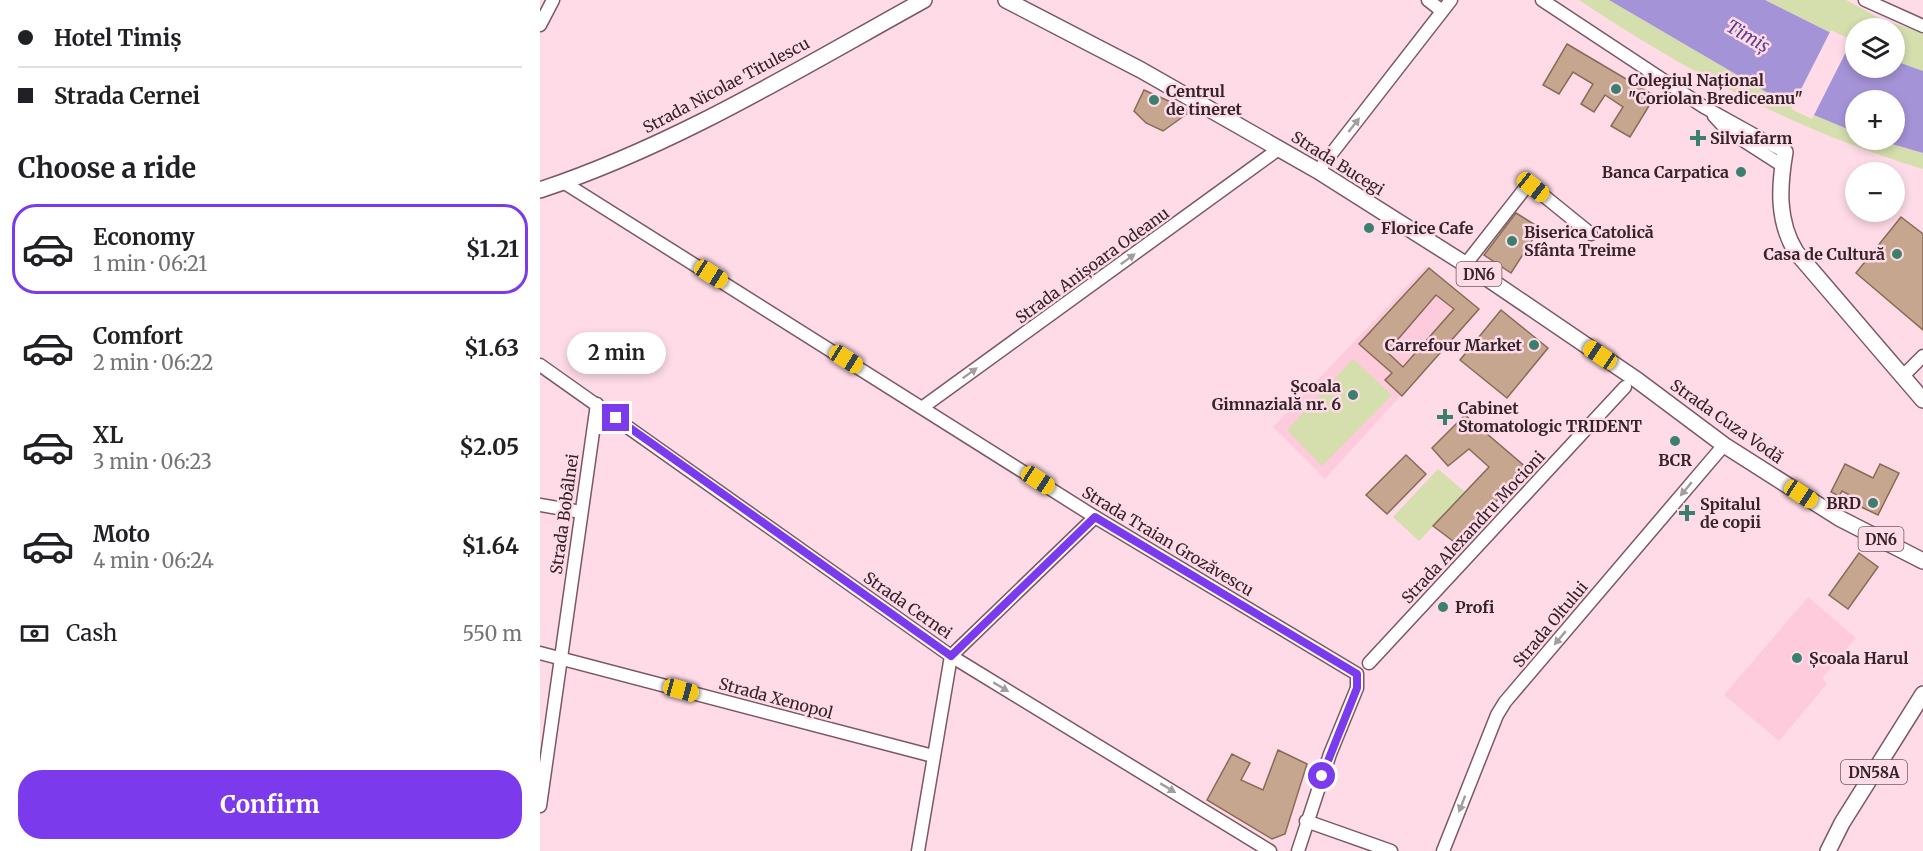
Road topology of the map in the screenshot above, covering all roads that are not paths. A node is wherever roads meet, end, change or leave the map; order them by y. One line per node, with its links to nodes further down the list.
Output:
1 (554, 0): 9 (street)
2 (924, 0): 14 (main road, Strada Nicolae Titulescu)
3 (1006, 0): 11 (main road, Strada Bucegi / DN6)
4 (1428, 0): 8 (street)
5 (1451, 0): 8 (street)
6 (1542, 0): 12 (street)
7 (1865, 0): 10 (street)
8 (1442, 11): 13 (street, one-way to 8)
9 (540, 25)
10 (1923, 26)
11 (1280, 148): 13 (main road, Strada Bucegi / DN6); 24 (street, Strada Anișoara Odeanu, one-way to 11)
12 (1784, 159): 20 (main road)
13 (1318, 171): 17 (main road, Strada Bucegi / DN6)
14 (563, 182): 15 (main road, Strada Nicolae Titulescu); 24 (street, Strada Traian Grozăvescu)
15 (540, 190)
16 (1591, 234): 17 (street)
17 (1465, 265): 21 (main road, Strada Bucegi / DN6)
18 (1923, 356): 20 (street)
19 (540, 365): 23 (street, Strada Cernei)
20 (1902, 377): 22 (main road)
21 (1631, 383): 25 (main road, Strada Cuza Vodă / DN6); 33 (street, Strada Alexandru Mocioni)
22 (1923, 400)
23 (597, 404): 27 (street, Strada Bobâlnei); 31 (street, Strada Cernei)
24 (923, 407): 28 (street, Strada Traian Grozăvescu)
25 (1724, 445): 29 (main road, Strada Cuza Vodă / DN6); 43 (street, Strada Oltului, one-way to 43)
26 (540, 505): 27 (street)
27 (581, 512): 32 (street, Strada Bobâlnei)
28 (1095, 517): 31 (street); 38 (street, Strada Traian Grozăvescu)
29 (1923, 561)
30 (540, 653): 32 (street, Strada Xenopol)
31 (951, 656): 35 (street); 40 (street, Strada Cernei, one-way to 40)
32 (560, 658): 35 (street, Strada Xenopol); 36 (street, Strada Bobâlnei)
33 (1369, 663)
34 (1923, 694): 44 (main road, DN58A)
35 (933, 756): 39 (street)
36 (543, 768): 37 (street, Strada Bobâlnei)
37 (540, 806)
38 (1306, 821): 41 (street); 42 (street)
39 (918, 851)
40 (1270, 851)
41 (1298, 851)
42 (1390, 851)
43 (1443, 851)
44 (1828, 851)

